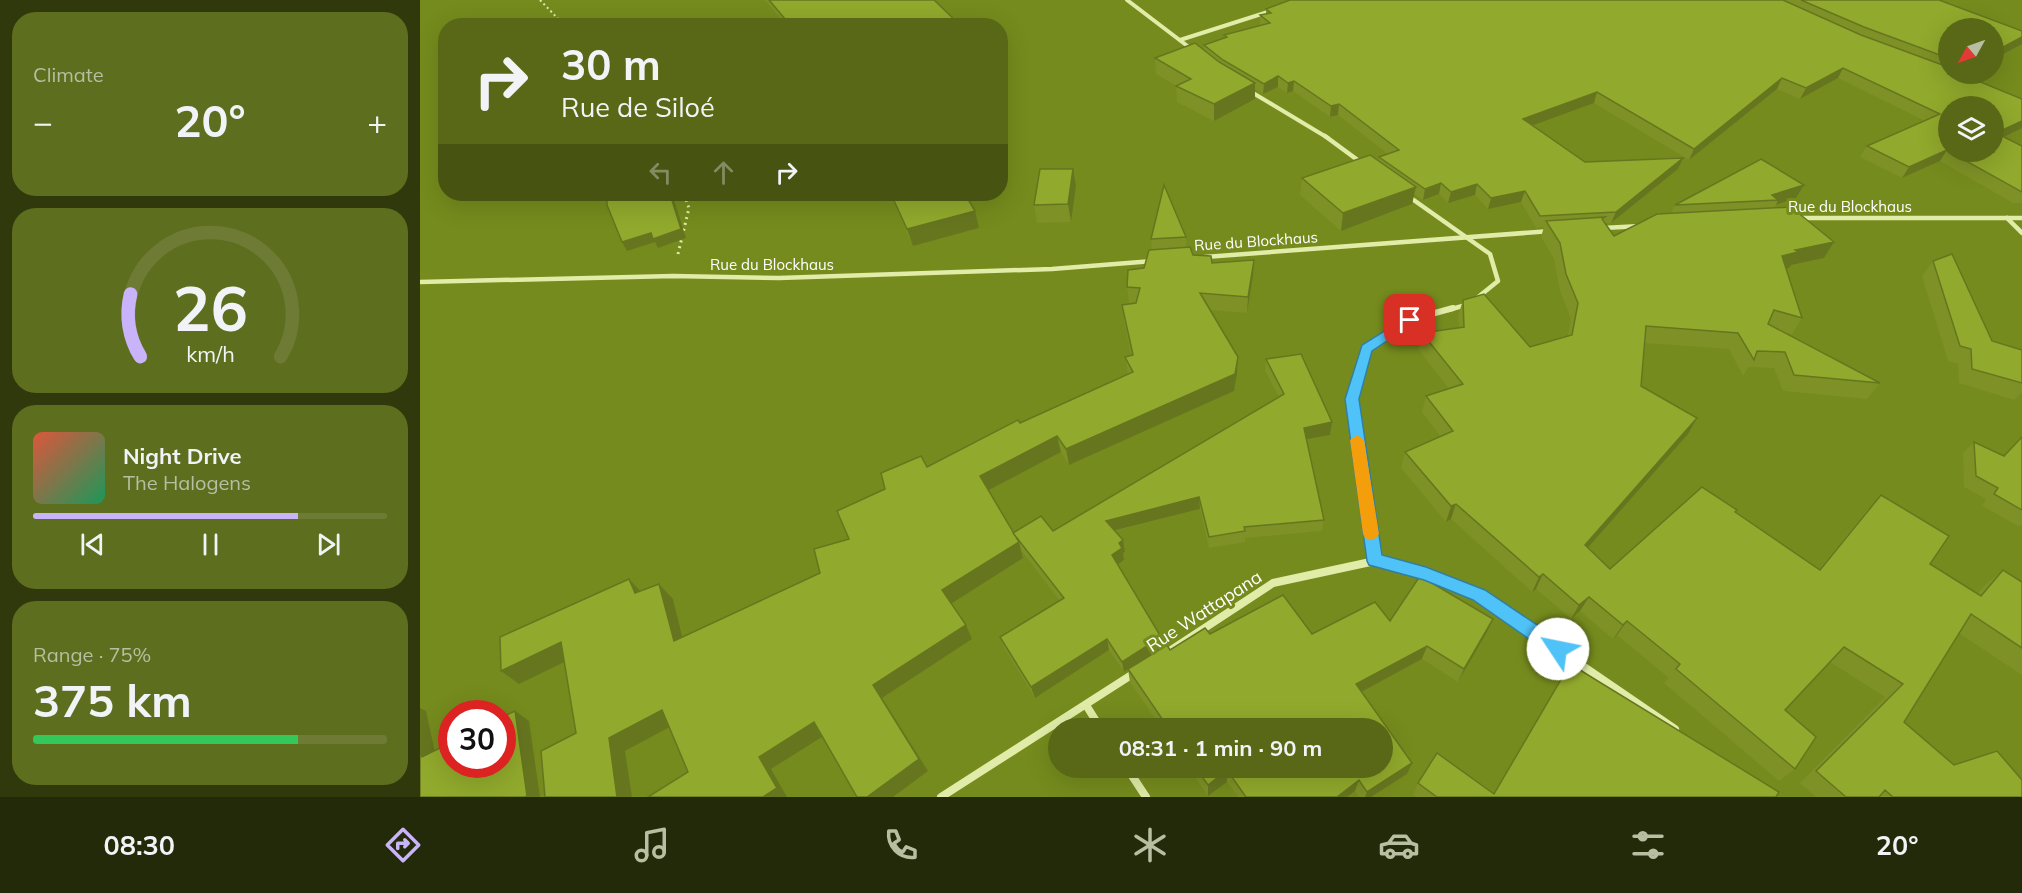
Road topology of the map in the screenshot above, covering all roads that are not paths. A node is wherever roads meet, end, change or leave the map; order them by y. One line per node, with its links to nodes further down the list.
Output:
1 (1127, 0): 3 (street)
2 (1280, 9): 3 (street)
3 (1180, 40): 4 (street)
4 (1196, 53)
5 (1241, 86): 6 (street)
6 (1368, 167)
7 (1406, 195): 15 (street)
8 (1795, 218): 9 (street, Rue du Blockhaus)
9 (2007, 218): 10 (street, Rue du Blockhaus); 14 (street)
10 (2022, 218)
11 (1653, 225): 12 (street)
12 (1594, 229)
13 (1558, 231): 15 (street, Rue du Blockhaus)
14 (2022, 233)
15 (1463, 237): 16 (street, Rue du Blockhaus); 19 (street)
16 (1193, 258)
17 (1158, 261): 18 (street, Rue du Blockhaus)
18 (420, 282)
19 (1375, 561): 20 (street, Rue Wattapana); 24 (street)
20 (1155, 660)
21 (1145, 667): 22 (street, Rue Wattapana)
22 (1086, 705): 23 (street); 26 (street, Rue Wattapana)
23 (1094, 718)
24 (1686, 736)
25 (1134, 778): 27 (street)
26 (941, 797)
27 (1146, 797)

